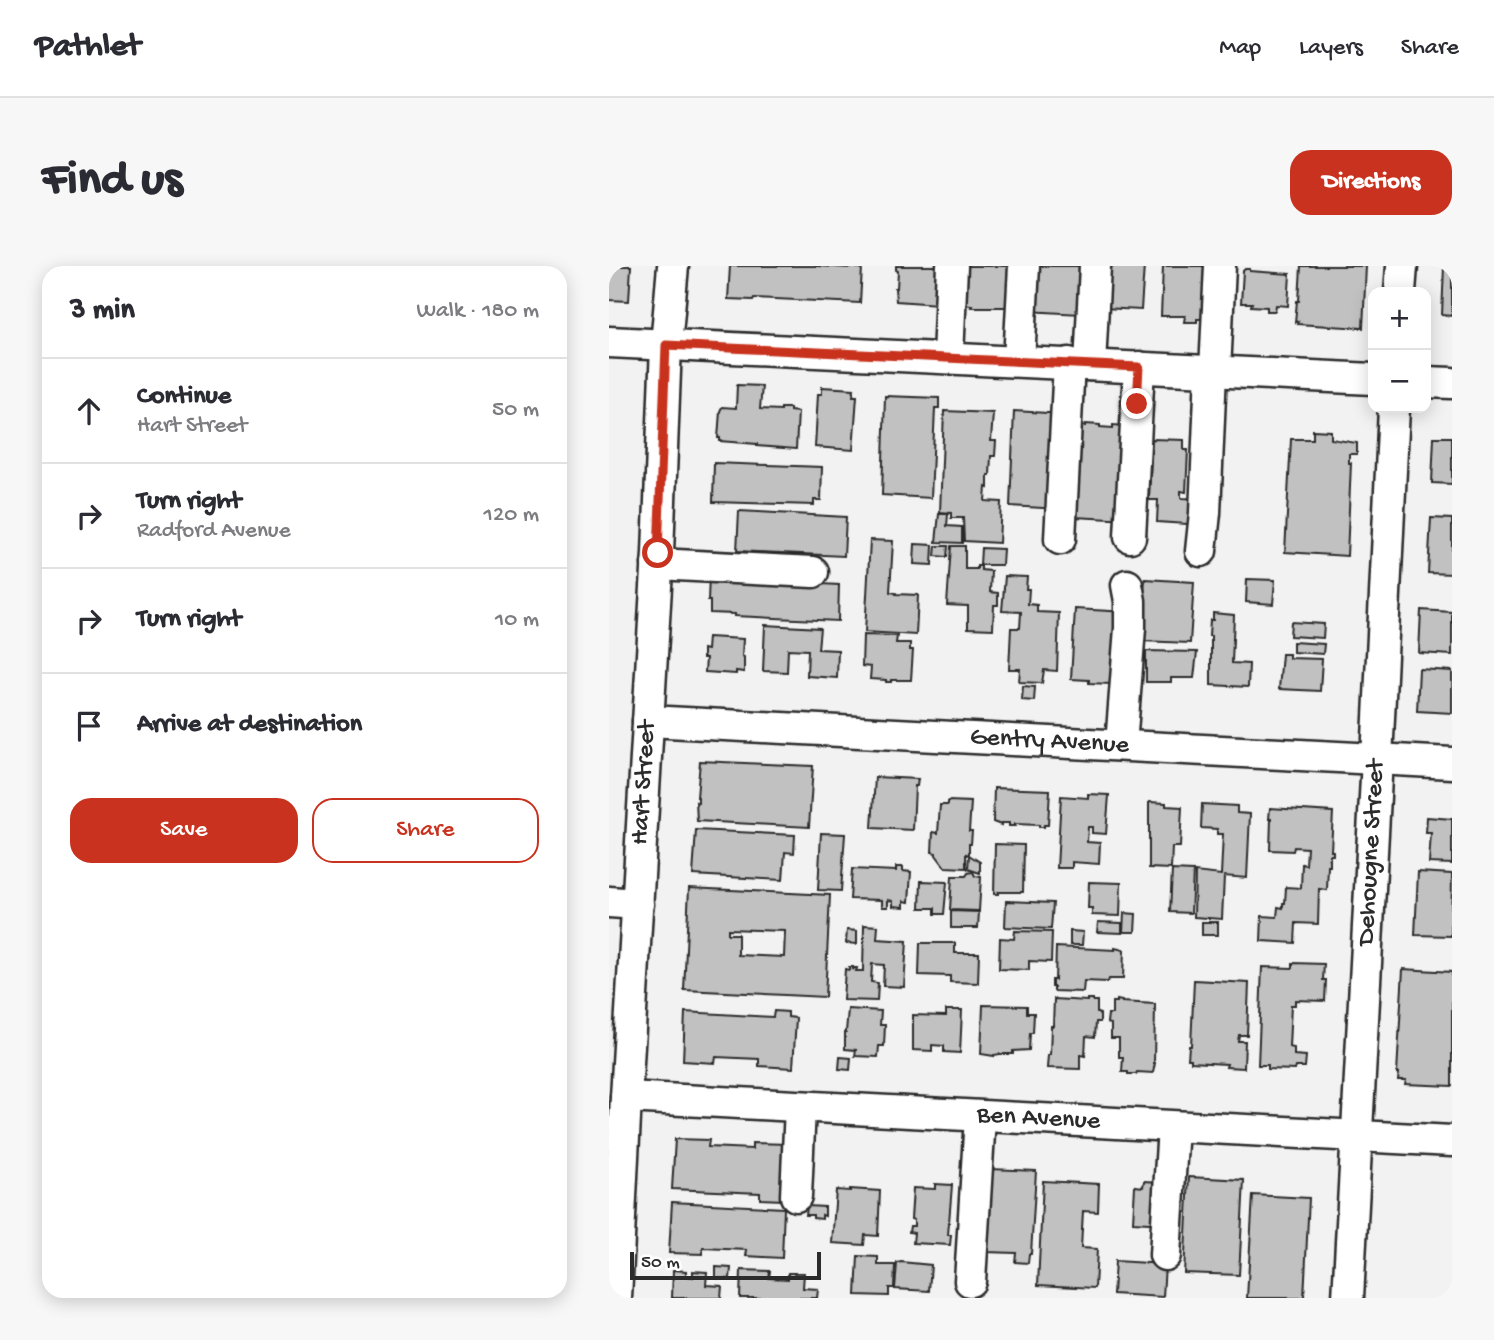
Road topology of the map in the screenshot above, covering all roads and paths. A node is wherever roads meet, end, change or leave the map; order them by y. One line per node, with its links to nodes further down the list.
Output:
1 (673, 266): 9 (street, Hart Street)
2 (953, 266): 10 (street)
3 (1024, 266): 11 (street)
4 (1095, 266): 12 (street)
5 (1220, 266): 14 (street)
6 (1402, 266): 7 (street)
7 (1400, 287)
8 (609, 342): 9 (street)
9 (666, 345): 10 (street); 22 (street, Hart Street)
10 (948, 357): 11 (street)
11 (1019, 361): 12 (street)
12 (1080, 364): 13 (street); 20 (street)
13 (1139, 367): 14 (street); 19 (street)
14 (1213, 371): 15 (street); 21 (street)
15 (1368, 379)
16 (1431, 382): 17 (street)
17 (1452, 383)
18 (1394, 413): 27 (street, Dehougne Street)
19 (1131, 537)
20 (1060, 539)
21 (1201, 551)
22 (658, 558): 23 (street); 25 (street, Hart Street)
23 (811, 567)
24 (1127, 585): 26 (street)
25 (648, 721): 26 (street, Gentry Avenue); 29 (street, Hart Street)
26 (1121, 745): 27 (street, Gentry Avenue)
27 (1377, 759): 28 (street, Gentry Avenue); 35 (street, Dehougne Street)
28 (1452, 763)
29 (623, 903): 30 (street, Hart Street)
30 (619, 1030): 31 (street, Hart Street)
31 (626, 1097): 32 (street, Ben Avenue); 37 (street, Hart Street)
32 (800, 1107): 33 (street, Ben Avenue); 38 (street)
33 (980, 1117): 34 (street, Ben Avenue); 40 (street)
34 (1173, 1127): 35 (street, Ben Avenue); 39 (street)
35 (1357, 1136): 36 (street, Ben Avenue); 42 (street, Dehougne Street)
36 (1452, 1141)
37 (615, 1181): 41 (street, Hart Street)
38 (796, 1196)
39 (1165, 1255)
40 (970, 1281)
41 (616, 1298)
42 (1348, 1298)

